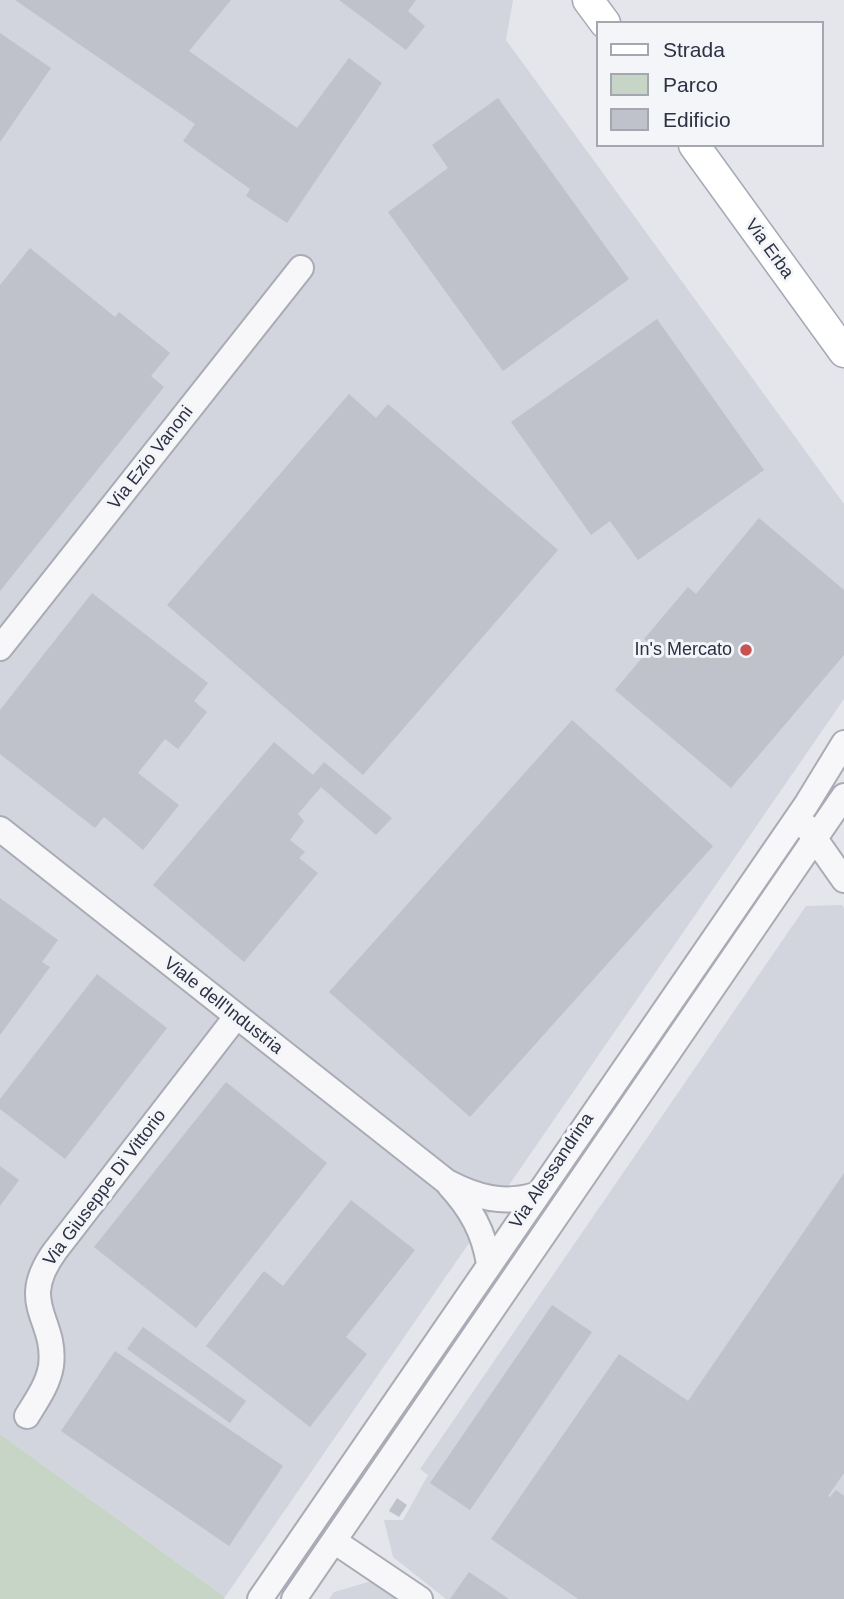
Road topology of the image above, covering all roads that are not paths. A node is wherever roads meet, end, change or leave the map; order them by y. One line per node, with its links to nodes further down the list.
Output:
1 (588, 0): 2 (main road)
2 (604, 21)
3 (695, 147): 5 (main road, Via Erba)
4 (301, 268): 6 (street, Via Ezio Vanoni)
5 (844, 352)
6 (0, 648)
7 (844, 743): 9 (street, Via Alessandrina)
8 (844, 796): 11 (street, Via Alessandrina)
9 (806, 805): 11 (street); 15 (street, Via Alessandrina)
10 (0, 829): 13 (street, Viale dell'Industria)
11 (814, 839): 12 (street); 18 (street, Via Alessandrina)
12 (844, 880)
13 (236, 1017): 14 (street, Viale dell'Industria); 17 (street, Via Giuseppe Di Vittorio)
14 (447, 1182): 15 (street, Viale dell'Industria); 16 (street, Viale dell'Industria)
15 (536, 1195): 16 (street, Via Alessandrina)
16 (489, 1264): 19 (street, Via Alessandrina)
17 (27, 1416)
18 (334, 1541): 20 (street, Via Alessandrina); 21 (street)
19 (260, 1599)
20 (295, 1599)
21 (420, 1599)

